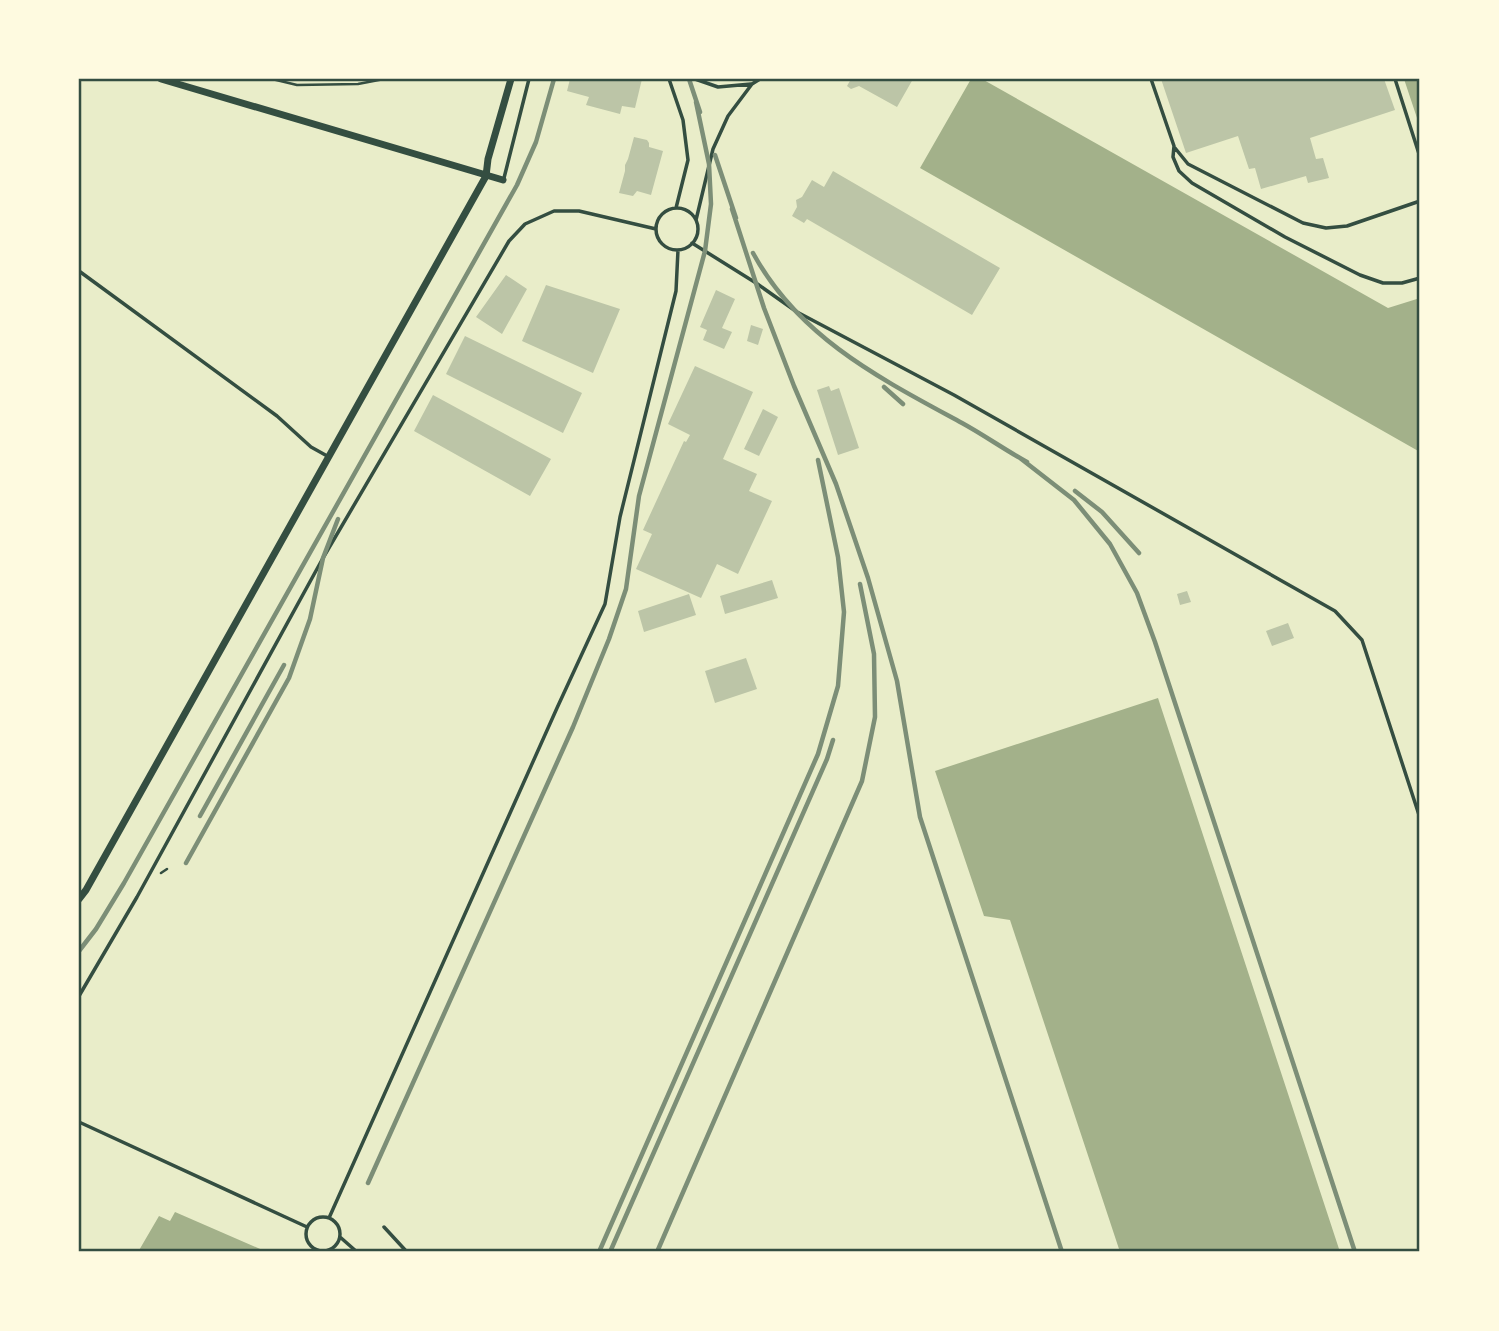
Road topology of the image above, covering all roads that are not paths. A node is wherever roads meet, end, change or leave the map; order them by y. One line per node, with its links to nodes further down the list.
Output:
1 (161, 79): 12 (street)
2 (511, 79): 12 (street)
3 (529, 79): 13 (lane)
4 (669, 79): 15 (lane)
5 (695, 79): 9 (lane)
6 (760, 79): 9 (lane)
7 (1152, 79): 10 (lane)
8 (1395, 79): 11 (lane)
9 (752, 84): 16 (lane)
10 (1174, 146): 14 (lane); 21 (lane)
11 (1420, 157)
12 (486, 176): 13 (street); 22 (street)
13 (503, 180)
14 (1420, 201)
15 (676, 208): 16 (lane); 17 (lane)
16 (696, 220): 18 (lane)
17 (656, 229): 19 (lane); 25 (lane)
18 (692, 243): 19 (lane); 23 (lane)
19 (678, 250): 27 (lane)
20 (79, 271): 22 (lane)
21 (1420, 278)
22 (329, 457): 24 (street)
23 (1420, 818)
24 (79, 899)
25 (79, 996)
26 (79, 1122): 28 (lane)
27 (329, 1218): 28 (lane); 30 (lane)
28 (307, 1227): 31 (lane)
29 (384, 1227): 33 (lane)
30 (340, 1236): 31 (lane); 32 (lane)
31 (328, 1251)
32 (356, 1252)
33 (407, 1252)

